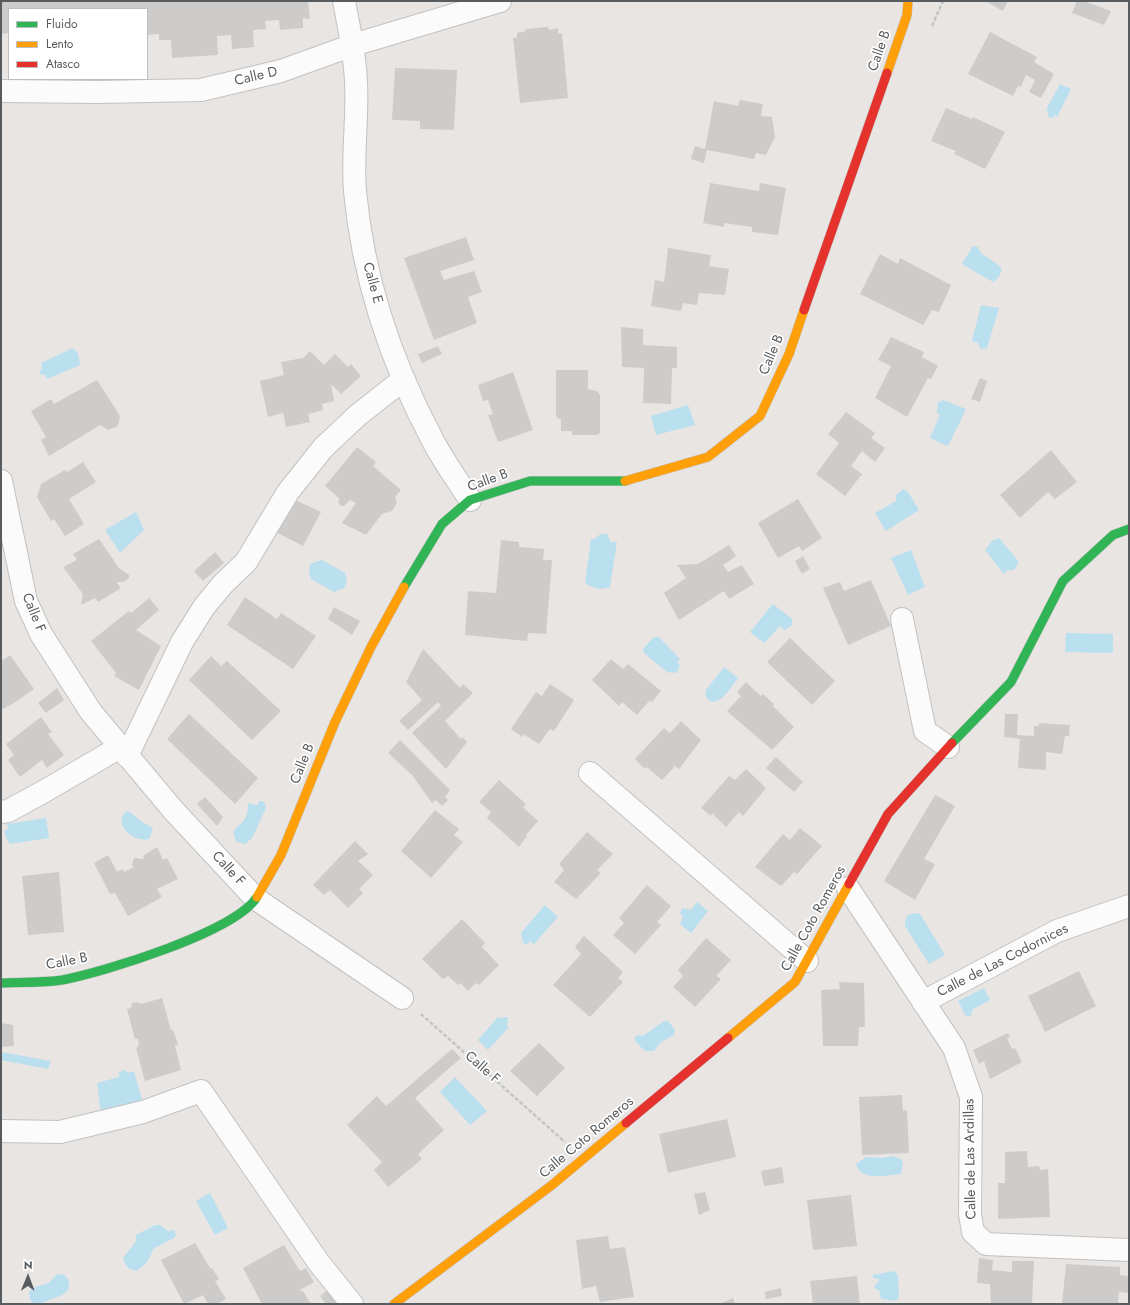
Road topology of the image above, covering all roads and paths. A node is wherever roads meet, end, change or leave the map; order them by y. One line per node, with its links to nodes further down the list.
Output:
1 (344, 1): 4 (street, Calle E)
2 (500, 1): 4 (street, Calle D)
3 (908, 1): 8 (street, Calle B)
4 (353, 45): 5 (street, Calle D); 6 (street, Calle E)
5 (1, 91)
6 (404, 379): 8 (street, Calle E); 12 (street)
7 (2, 495): 12 (street, Calle F)
8 (470, 500): 16 (street, Calle B)
9 (1129, 529): 11 (street, Calle Coto Romeros)
10 (902, 619): 11 (street)
11 (948, 747): 15 (street, Calle Coto Romeros)
12 (124, 752): 14 (street); 16 (street, Calle F)
13 (590, 773): 18 (street)
14 (1, 812)
15 (848, 888): 18 (street, Calle Coto Romeros); 21 (street, Calle de Las Ardillas)
16 (256, 899): 19 (street, Calle B); 20 (street, Calle F)
17 (1129, 906): 21 (street, Calle de Las Codornices)
18 (807, 961): 23 (street, Calle Coto Romeros)
19 (1, 982)
20 (402, 998): 23 (path, Calle F)
21 (923, 1002): 24 (street, Calle de Las Ardillas)
22 (1, 1130): 25 (street)
23 (584, 1158): 26 (street, Calle Coto Romeros)
24 (1129, 1250)
25 (352, 1304)
26 (394, 1304)

